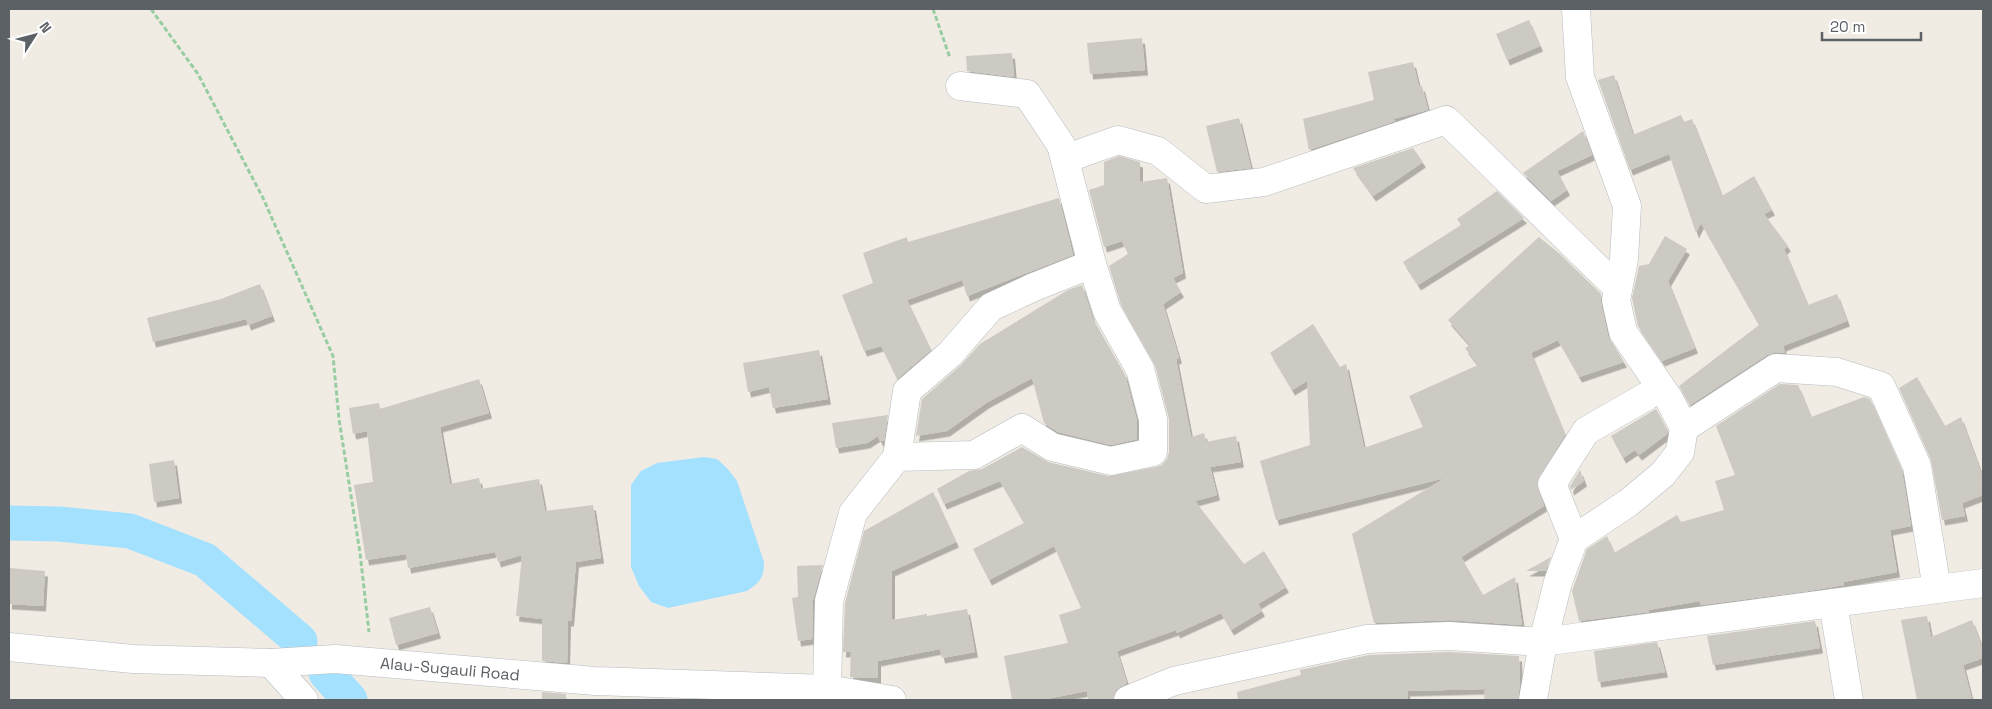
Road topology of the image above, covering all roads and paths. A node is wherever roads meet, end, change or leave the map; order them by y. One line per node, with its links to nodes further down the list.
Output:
1 (151, 9): 17 (path)
2 (933, 9): 4 (path)
3 (1576, 9): 7 (street)
4 (960, 86): 5 (street)
5 (1065, 158): 6 (street); 7 (street)
6 (1092, 264): 10 (street); 10 (street)
7 (1618, 288): 8 (street)
8 (1660, 386): 9 (street); 11 (street)
9 (1684, 428): 11 (street); 13 (street)
10 (897, 458): 19 (street)
11 (1574, 539): 15 (street)
12 (1983, 583): 13 (street)
13 (1937, 589): 14 (street)
14 (1833, 603): 15 (street); 24 (street)
15 (1543, 642): 22 (street); 23 (street)
16 (9, 647): 18 (street, Alau-Sugauli Road)
17 (375, 662): 18 (street, Alau-Sugauli Road); 19 (street, Alau-Sugauli Road)
18 (271, 663): 20 (street)
19 (827, 689): 21 (street, Alau-Sugauli Road)
20 (304, 700)
21 (892, 700)
22 (1128, 700)
23 (1534, 700)
24 (1849, 700)

